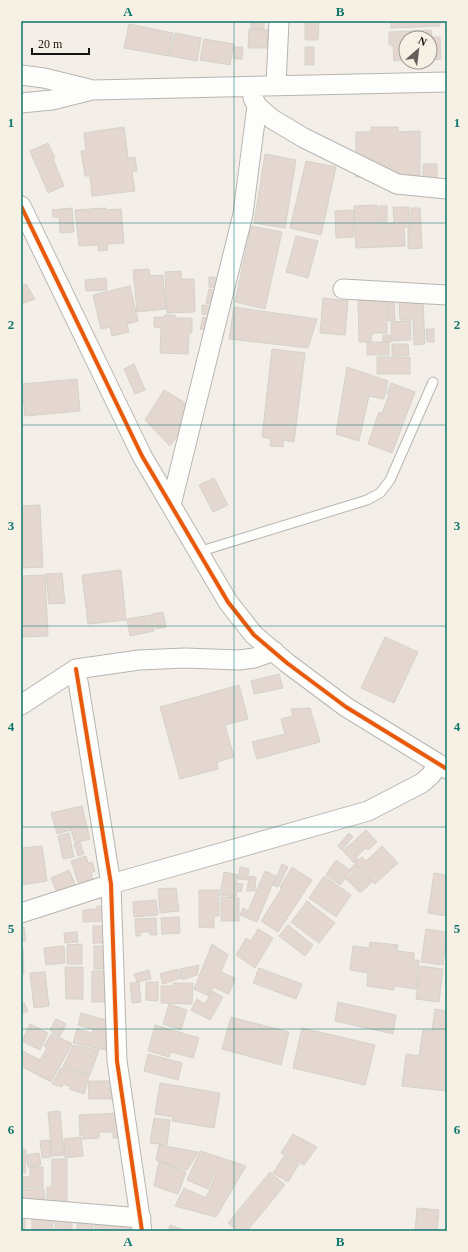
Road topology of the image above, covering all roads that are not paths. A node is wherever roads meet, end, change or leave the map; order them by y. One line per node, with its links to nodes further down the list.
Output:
1 (279, 21): 5 (street)
2 (21, 75): 6 (street)
3 (447, 82): 5 (street)
4 (247, 85): 5 (street); 6 (street); 8 (street)
5 (276, 85)
6 (92, 90): 7 (street)
7 (21, 102)
8 (257, 106): 9 (street); 14 (street)
9 (447, 189)
10 (21, 206): 14 (street)
11 (343, 289): 12 (street)
12 (447, 295)
13 (433, 382): 15 (lane)
14 (171, 505): 15 (street)
15 (198, 552): 16 (street)
16 (274, 651): 17 (street); 19 (street)
17 (76, 669): 18 (street); 20 (street)
18 (21, 705)
19 (443, 766): 20 (street)
20 (111, 884): 21 (street); 23 (street)
21 (21, 914)
22 (21, 1208): 23 (street)
23 (142, 1225)

